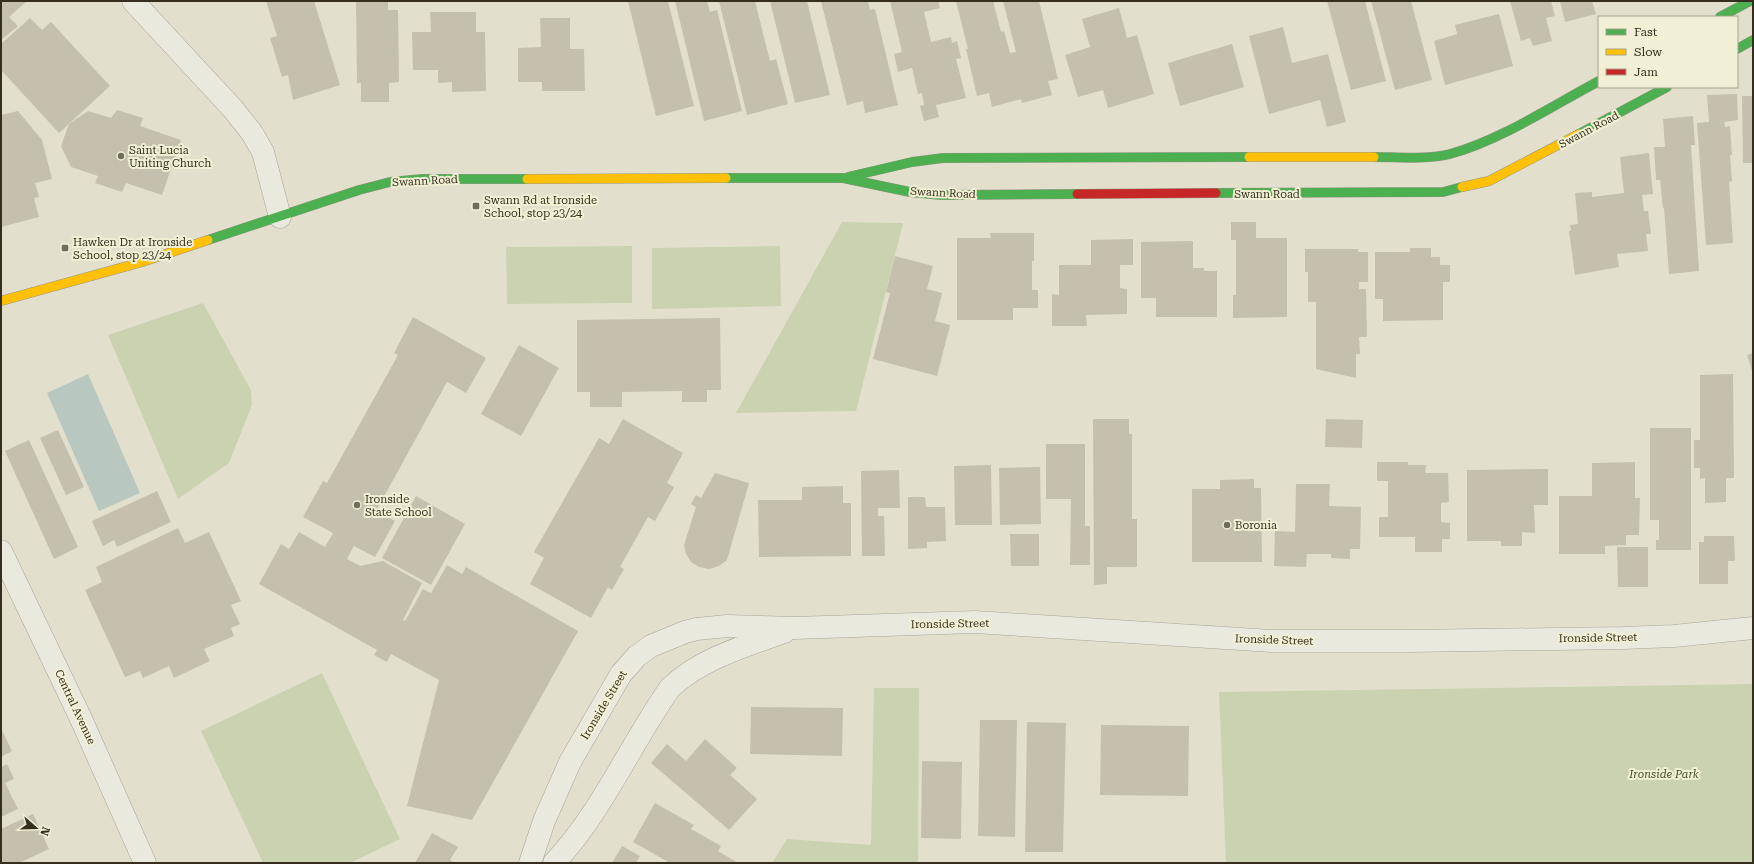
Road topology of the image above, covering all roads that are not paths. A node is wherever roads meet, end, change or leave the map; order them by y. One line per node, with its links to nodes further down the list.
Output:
1 (133, 1): 9 (street)
2 (1750, 1): 3 (main road)
3 (1722, 16)
4 (1753, 40): 5 (main road)
5 (1738, 48)
6 (1598, 82): 8 (main road, Swann Road)
7 (1665, 88): 8 (main road, Swann Road)
8 (843, 178): 9 (main road, Swann Road)
9 (280, 217): 10 (main road, Swann Road)
10 (1, 301)
11 (1, 551): 14 (street, Central Avenue)
12 (795, 628): 13 (street, Ironside Street); 15 (street, Ironside Street); 16 (street, Ironside Street)
13 (1753, 628)
14 (146, 863)
15 (530, 863)
16 (554, 863)

